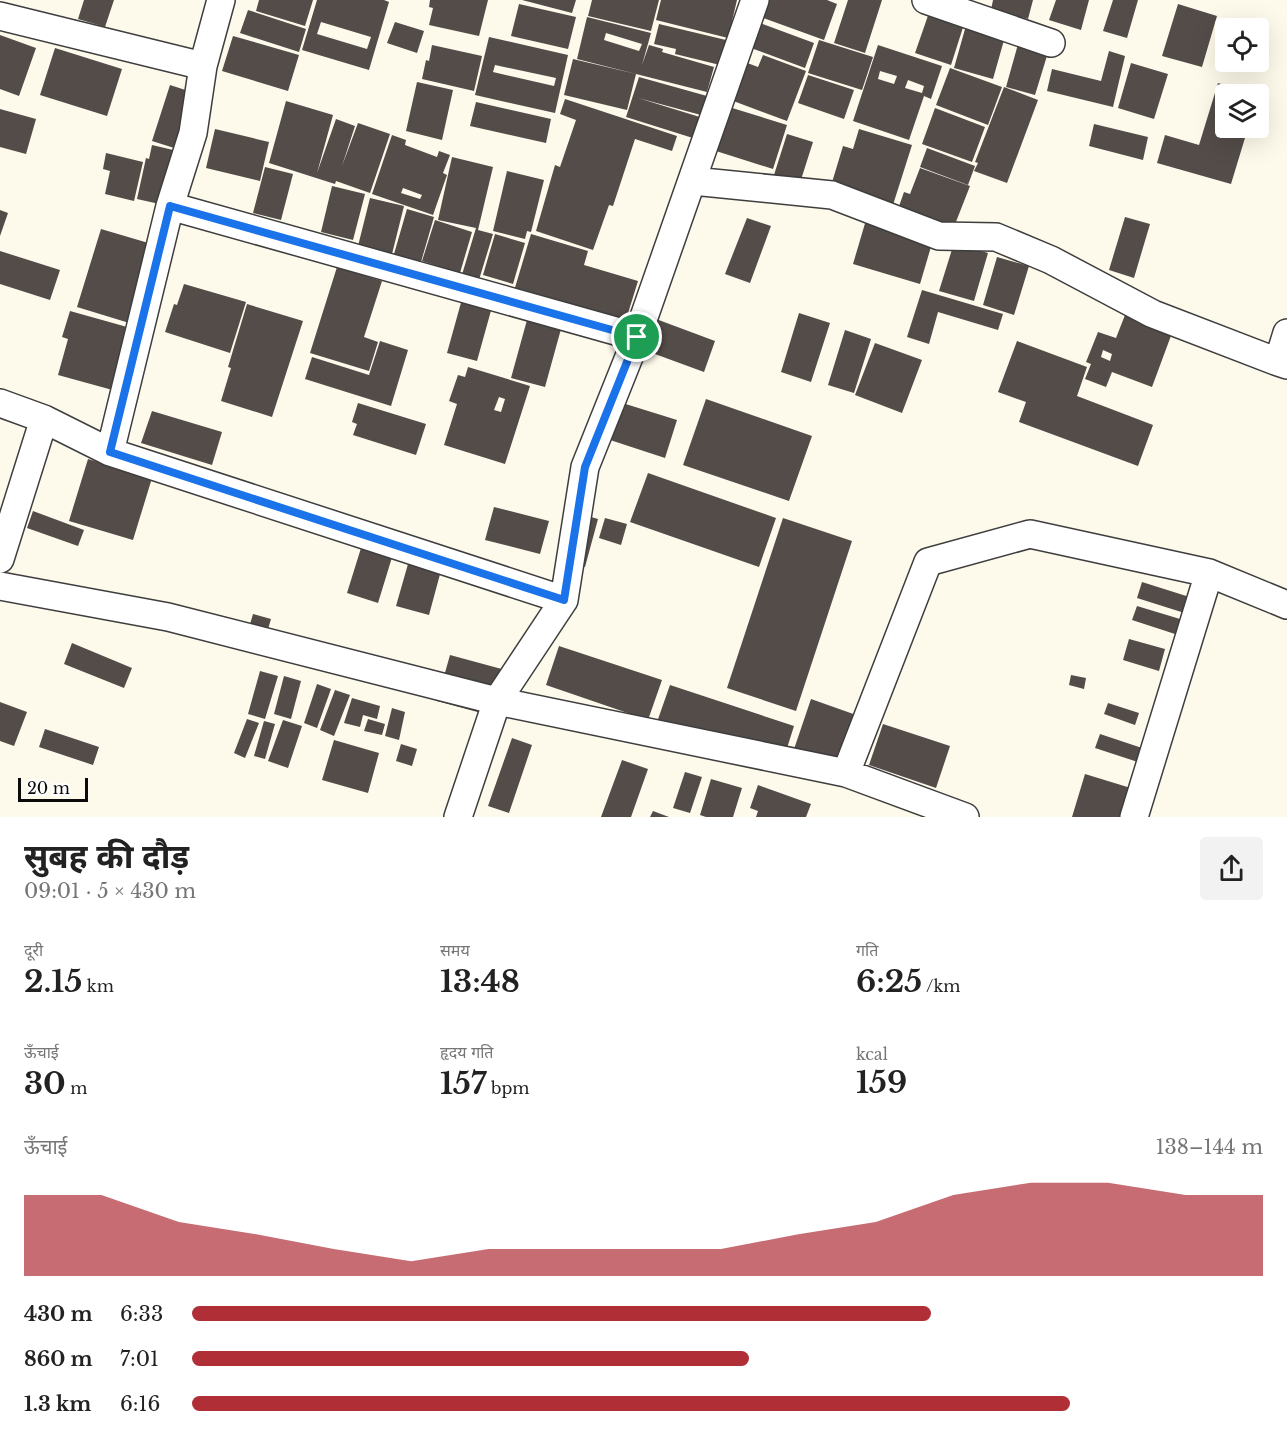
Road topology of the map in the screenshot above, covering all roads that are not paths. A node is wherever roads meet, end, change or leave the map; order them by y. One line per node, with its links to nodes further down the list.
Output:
1 (221, 0): 6 (street)
2 (755, 0): 7 (street)
3 (926, 0): 5 (street)
4 (0, 16): 6 (street)
5 (1051, 43)
6 (202, 66): 8 (street)
7 (693, 181): 10 (street); 11 (street)
8 (170, 206): 10 (street); 14 (street)
9 (1287, 333): 11 (street)
10 (637, 337): 18 (street)
11 (1282, 363)
12 (0, 403): 13 (street)
13 (44, 419): 14 (street); 15 (street)
14 (110, 452): 18 (street)
15 (0, 559)
16 (1209, 573): 19 (street); 21 (street); 24 (street)
17 (0, 586): 20 (street)
18 (564, 600): 20 (street)
19 (1287, 605)
20 (497, 701): 21 (street); 22 (street)
21 (846, 773): 23 (street)
22 (458, 817)
23 (965, 817)
24 (1134, 817)

